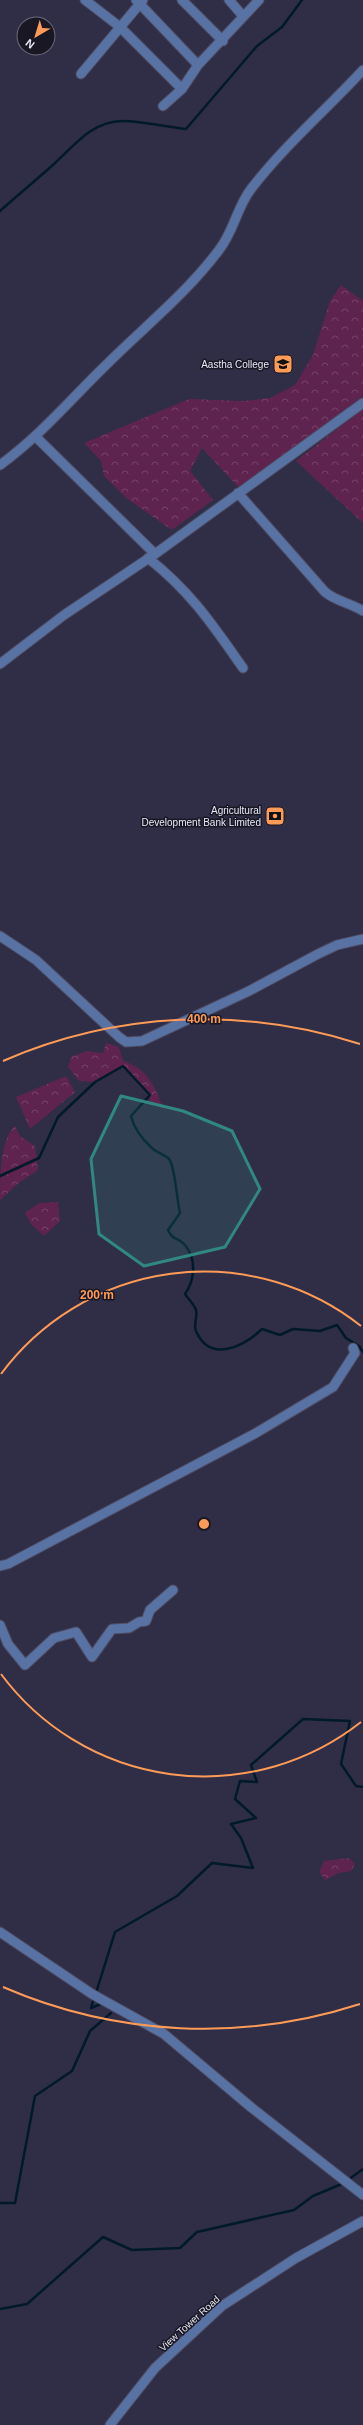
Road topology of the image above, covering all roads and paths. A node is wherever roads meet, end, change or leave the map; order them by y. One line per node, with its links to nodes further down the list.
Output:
1 (85, 0): 7 (street)
2 (182, 0): 8 (street)
3 (229, 0): 6 (street)
4 (259, 0): 6 (street)
5 (139, 1): 7 (street); 9 (street)
6 (243, 16): 8 (street)
7 (120, 28): 11 (street); 12 (street)
8 (223, 41): 9 (street)
9 (198, 65): 12 (street)
10 (363, 70): 15 (street)
11 (81, 74)
12 (182, 89): 13 (street)
13 (163, 106)
14 (363, 403): 17 (street)
15 (36, 436): 16 (street); 18 (street)
16 (0, 465)
17 (238, 493): 18 (street); 19 (street)
18 (152, 556): 20 (street); 21 (street)
19 (363, 611)
20 (0, 664)
21 (243, 668)
22 (0, 936): 23 (street)
23 (363, 939)
24 (353, 1348): 25 (street)
25 (0, 1566)
26 (173, 1590): 27 (street)
27 (0, 1625)
28 (0, 1932): 29 (street)
29 (361, 2194)
30 (363, 2221): 31 (street, View Tower Road)
31 (110, 2425)

